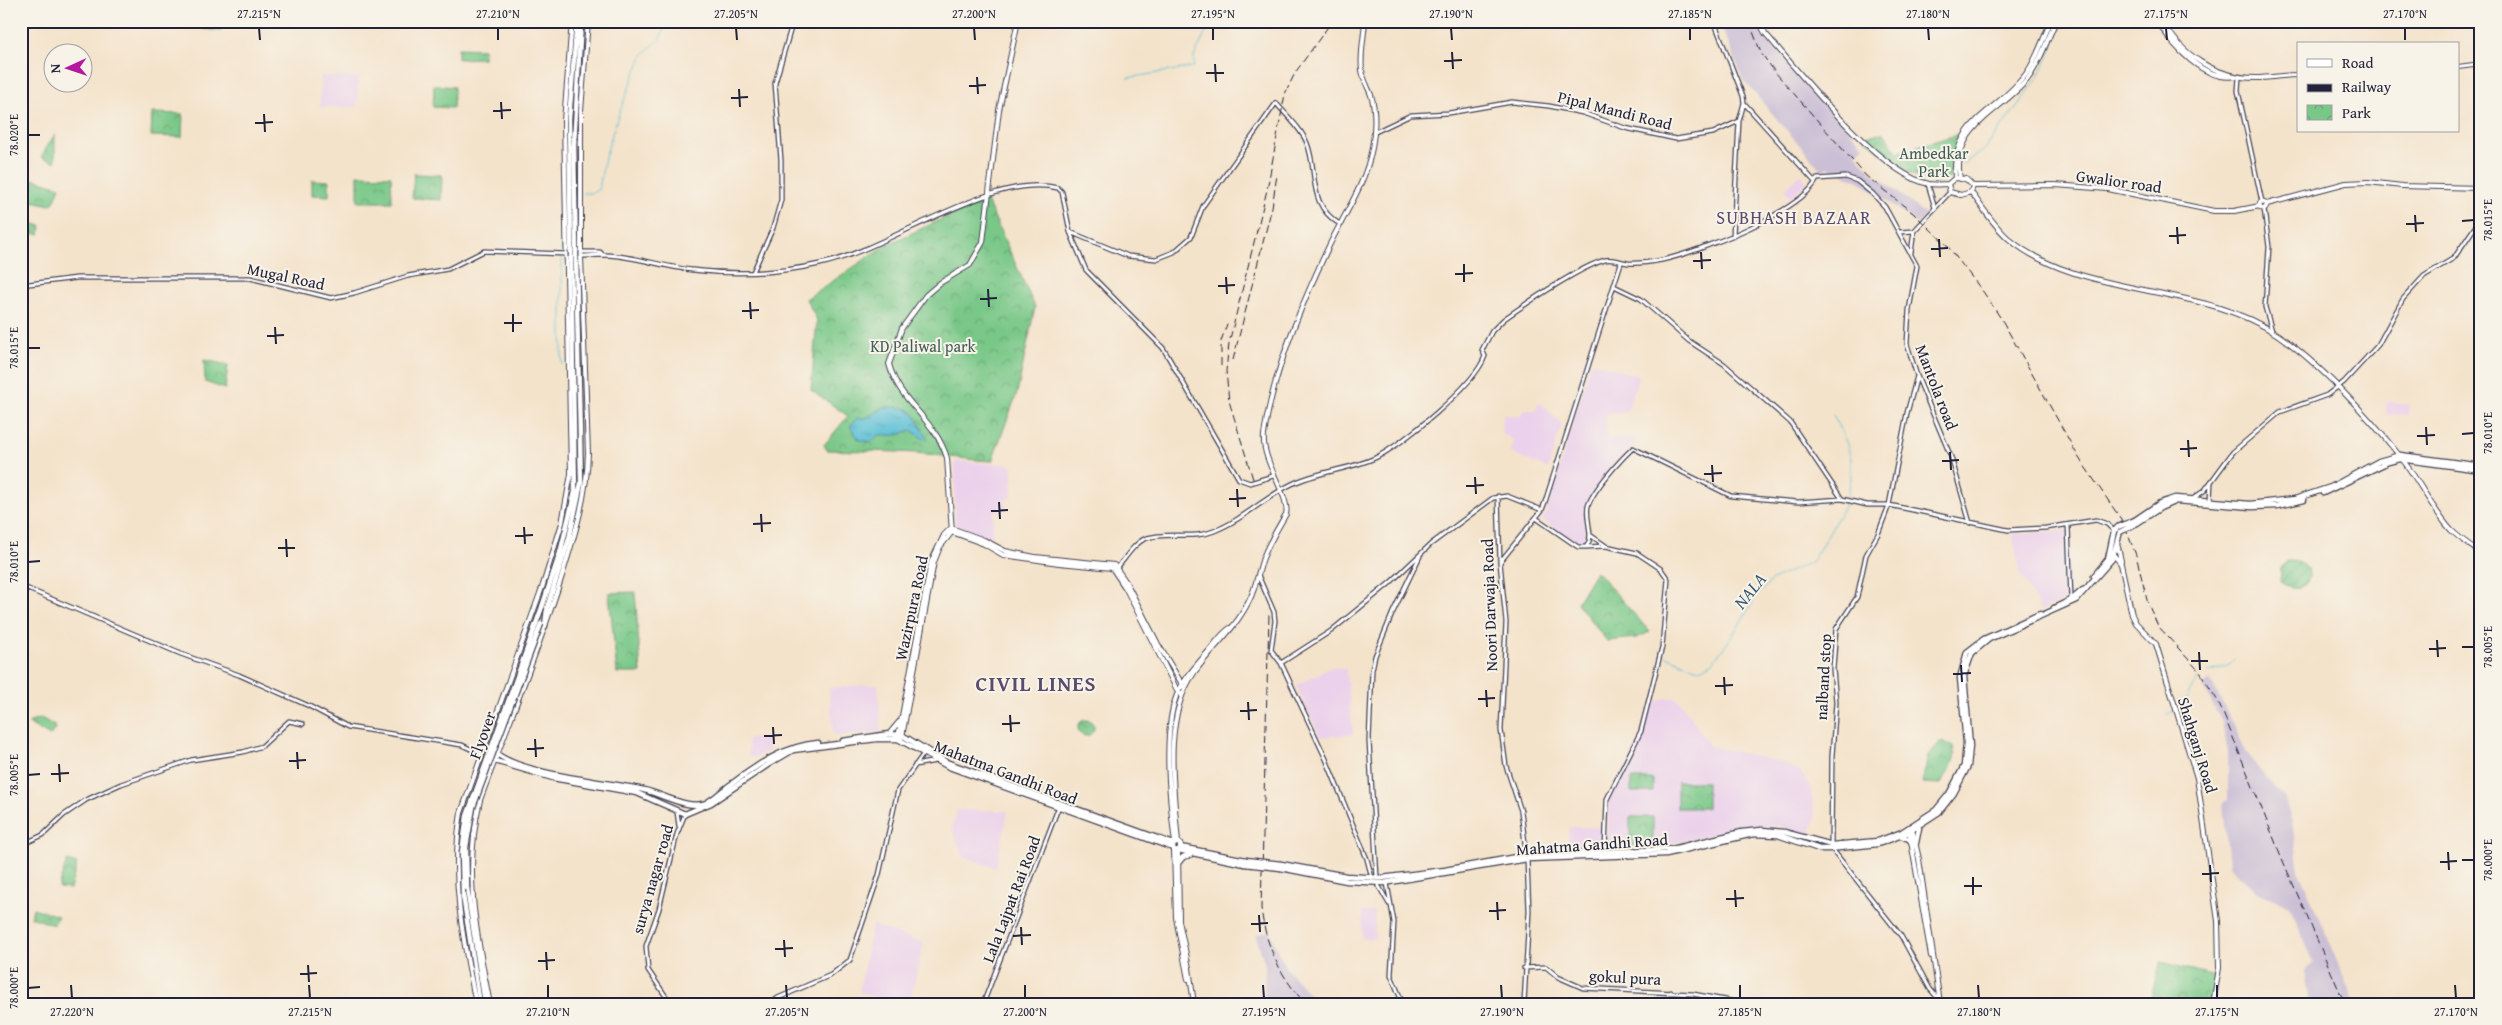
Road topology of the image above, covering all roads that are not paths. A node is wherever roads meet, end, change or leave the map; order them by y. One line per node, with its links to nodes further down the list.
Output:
1 (572, 21): 38 (main road)
2 (578, 21): 51 (highway, bridge)
3 (581, 21): 51 (highway, bridge)
4 (588, 21): 39 (main road)
5 (793, 21): 42 (street)
6 (1018, 21): 28 (main road)
7 (1365, 21): 19 (main road)
8 (1714, 21): 17 (street)
9 (1759, 21): 22 (main road)
10 (2054, 21): 20 (main road)
11 (2158, 21): 16 (main road)
12 (2163, 21): 16 (main road)
13 (2481, 64): 14 (main road)
14 (2460, 67)
15 (2297, 74): 16 (main road)
16 (2238, 77): 29 (street)
17 (1744, 103): 18 (street); 21 (street)
18 (1739, 121): 19 (street, Pipal Mandi Road); 37 (street)
19 (1373, 133): 33 (main road)
20 (1958, 178): 23 (main road); 24 (main road)
21 (1815, 183): 36 (street, Mantola road); 37 (street)
22 (1928, 184): 23 (main road); 31 (street)
23 (1948, 184): 26 (main road)
24 (1972, 186): 27 (main road); 29 (main road, Gwalior road)
25 (2481, 188): 30 (main road)
26 (1950, 192): 27 (main road); 31 (street)
27 (1971, 192): 45 (main road)
28 (990, 194): 35 (street, Mugal Road); 42 (street, Mugal Road); 64 (main road)
29 (2261, 204): 30 (main road)
30 (2266, 206): 45 (street)
31 (1935, 209): 34 (street)
32 (2481, 218): 47 (street)
33 (1341, 224): 35 (street); 50 (main road)
34 (1914, 231): 36 (street); 40 (street)
35 (1070, 232): 50 (street)
36 (1899, 232): 40 (street, Mantola road)
37 (1733, 236): 41 (street)
38 (564, 253): 39 (street, Mugal Road); 43 (street, Mugal Road); 90 (main road)
39 (582, 254): 42 (street, Mugal Road); 81 (main road)
40 (1911, 254): 46 (street, Mantola road)
41 (1621, 262): 44 (street); 53 (street)
42 (752, 272)
43 (21, 285)
44 (1614, 286): 56 (street); 59 (street)
45 (2272, 332): 47 (main road)
46 (1917, 376): 58 (street, nalband stop); 62 (street, Mantola road)
47 (2337, 388): 48 (main road); 52 (street)
48 (2401, 457): 49 (highway); 57 (highway); 61 (highway); 70 (main road)
49 (2481, 468)
50 (1273, 476): 53 (main road)
51 (578, 482): 80 (highway, Flyover)
52 (2212, 482): 55 (street); 57 (street)
53 (1280, 490): 76 (street); 77 (main road)
54 (1498, 496): 59 (street); 72 (street); 73 (street, Noori Darwaja Road)
55 (2194, 498): 57 (highway); 61 (highway)
56 (1843, 500): 58 (street); 66 (street)
57 (2210, 500)
58 (1889, 505): 62 (street); 114 (street, nalband stop)
59 (1542, 510): 60 (street)
60 (1536, 518): 69 (street); 73 (street)
61 (2136, 522): 65 (highway, bridge)
62 (1970, 524): 63 (street)
63 (2068, 525): 65 (street); 79 (street)
64 (951, 530): 76 (main road); 85 (main road, Wazirpura Road)
65 (2117, 530): 67 (highway, Mahatma Gandhi Road); 71 (highway, Mahatma Gandhi Road)
66 (1590, 535): 68 (street); 69 (street)
67 (2117, 542): 71 (highway, Mahatma Gandhi Road); 75 (main road, Shahganj Road)
68 (1606, 546): 69 (street); 115 (street)
69 (1586, 547)
70 (2481, 553)
71 (2112, 554): 74 (highway, Mahatma Gandhi Road); 75 (main road, Shahganj Road); 79 (highway, Mahatma Gandhi Road)
72 (1420, 556): 82 (street); 120 (street)
73 (1500, 562): 117 (street, Noori Darwaja Road)
74 (2110, 562): 75 (main road); 106 (highway, Mahatma Gandhi Road)
75 (2121, 564): 147 (main road, Shahganj Road)
76 (1116, 569): 83 (main road); 84 (main road)
77 (1258, 575): 82 (street); 83 (main road)
78 (21, 586): 93 (street)
79 (2071, 600): 108 (highway, Mahatma Gandhi Road)
80 (544, 608): 81 (highway, Flyover); 134 (highway, Flyover, bridge)
81 (543, 625): 91 (main road); 131 (highway, Flyover, bridge)
82 (1281, 663): 122 (street)
83 (1183, 687): 84 (main road)
84 (1180, 693): 113 (main road)
85 (903, 721): 87 (main road); 88 (main road, Wazirpura Road); 89 (main road)
86 (303, 724): 112 (street)
87 (889, 734): 88 (highway, Mahatma Gandhi Road); 101 (highway, Mahatma Gandhi Road)
88 (900, 737): 89 (highway, Mahatma Gandhi Road); 92 (highway, Mahatma Gandhi Road); 105 (highway, Mahatma Gandhi Road)
89 (909, 738): 102 (highway, Mahatma Gandhi Road)
90 (487, 739): 91 (main road); 93 (main road)
91 (501, 744): 94 (main road)
92 (924, 753): 96 (highway, Mahatma Gandhi Road); 97 (street)
93 (481, 754): 98 (main road)
94 (497, 754): 95 (main road); 100 (highway)
95 (494, 761): 99 (main road); 103 (highway)
96 (936, 761): 97 (street); 102 (highway, Mahatma Gandhi Road)
97 (915, 765): 138 (street)
98 (477, 768): 99 (main road); 134 (main road)
99 (490, 773): 129 (main road)
100 (670, 798): 101 (highway); 103 (highway)
101 (687, 804): 105 (highway)
102 (1060, 804): 113 (highway, Mahatma Gandhi Road); 139 (street, Lala Lajpat Rai Road)
103 (667, 806): 104 (highway)
104 (677, 812): 105 (highway); 107 (street)
105 (686, 814): 107 (street, surya nagar road)
106 (1920, 826): 108 (highway, Mahatma Gandhi Road); 111 (highway)
107 (679, 827): 137 (street, surya nagar road)
108 (1911, 829): 109 (highway, Mahatma Gandhi Road); 111 (main road); 114 (highway, Mahatma Gandhi Road)
109 (1902, 836): 111 (highway); 114 (highway, Mahatma Gandhi Road)
110 (1804, 840): 114 (highway, Mahatma Gandhi Road); 115 (highway, Mahatma Gandhi Road); 117 (highway, Mahatma Gandhi Road)
111 (1915, 844): 132 (main road)
112 (21, 845)
113 (1176, 846): 116 (highway, Mahatma Gandhi Road); 118 (highway, Mahatma Gandhi Road); 119 (main road); 126 (main road)
114 (1831, 847): 132 (street)
115 (1605, 851): 117 (highway, Mahatma Gandhi Road)
116 (1194, 854): 118 (highway, Mahatma Gandhi Road); 119 (highway)
117 (1527, 857): 124 (highway, Mahatma Gandhi Road); 128 (street, Noori Darwaja Road)
118 (1246, 862): 121 (highway, Mahatma Gandhi Road, bridge)
119 (1178, 863): 126 (main road)
120 (1376, 865): 122 (street); 125 (street)
121 (1281, 866): 123 (highway, Mahatma Gandhi Road); 125 (highway, Mahatma Gandhi Road)
122 (1369, 867): 123 (street)
123 (1372, 878): 125 (highway, Mahatma Gandhi Road)
124 (1387, 880): 125 (highway, Mahatma Gandhi Road); 127 (street)
125 (1377, 881): 127 (street)
126 (1177, 903): 140 (main road)
127 (1391, 907): 141 (street)
128 (1524, 968): 130 (street, gokul pura); 142 (street, Noori Darwaja Road)
129 (485, 981): 131 (highway); 136 (main road)
130 (1672, 992): 143 (street); 144 (street, gokul pura)
131 (484, 996): 135 (highway)
132 (1938, 996): 133 (main road)
133 (1939, 1003)
134 (478, 1004)
135 (485, 1004)
136 (490, 1004)
137 (671, 1004)
138 (770, 1004)
139 (983, 1004)
140 (1194, 1004)
141 (1403, 1004)
142 (1524, 1004)
143 (1664, 1004)
144 (1746, 1004)
145 (1957, 1004): 146 (main road)
146 (1998, 1004)
147 (2214, 1004)

